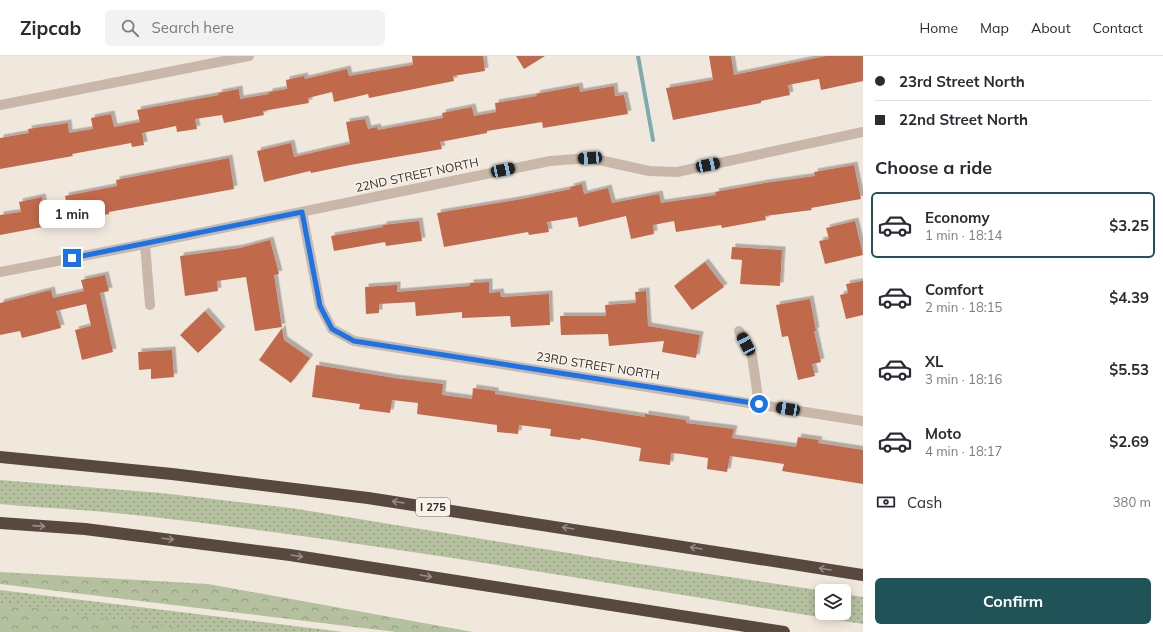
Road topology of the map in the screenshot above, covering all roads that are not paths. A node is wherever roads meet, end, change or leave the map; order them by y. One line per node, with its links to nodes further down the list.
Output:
1 (249, 56): 2 (street)
2 (0, 105)
3 (863, 132): 4 (street, 22ND STREET NORTH)
4 (302, 212): 5 (street, 22ND STREET NORTH); 9 (street, 23RD STREET NORTH)
5 (145, 244): 6 (street, 22ND STREET NORTH); 7 (street)
6 (0, 272)
7 (150, 305)
8 (739, 331): 9 (street)
9 (759, 404): 10 (street, 23RD STREET NORTH)
10 (863, 421)
11 (0, 457): 13 (highway, I 275, one-way to 11)
12 (0, 523): 14 (highway, one-way to 14)
13 (863, 575)
14 (784, 632)

